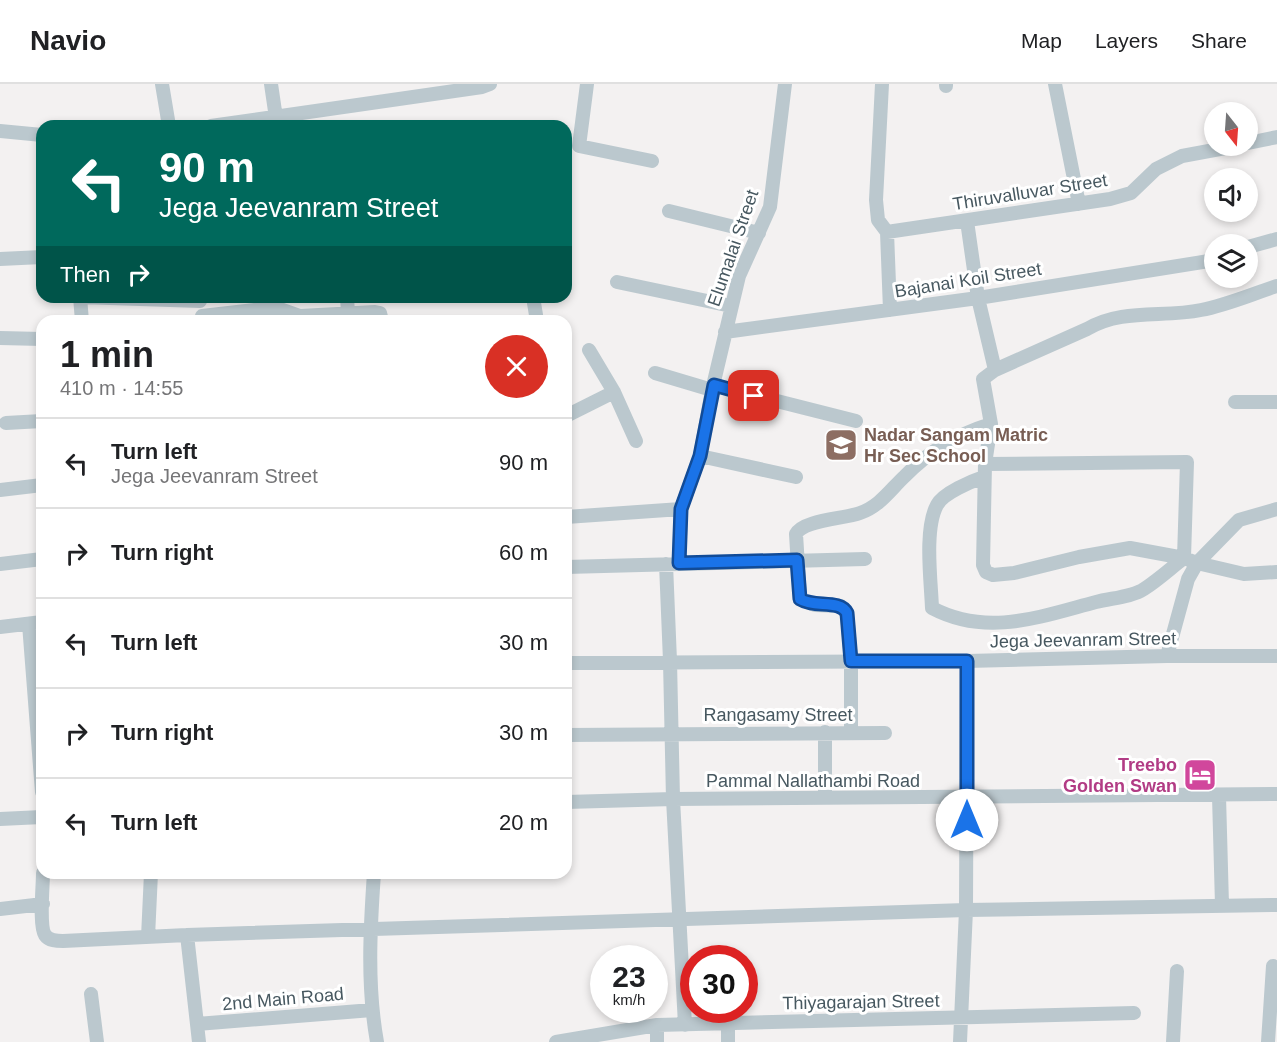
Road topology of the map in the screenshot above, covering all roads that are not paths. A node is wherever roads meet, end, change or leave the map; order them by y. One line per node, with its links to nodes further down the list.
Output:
1 (162, 84): 10 (street)
2 (270, 84): 8 (street)
3 (489, 84): 9 (street)
4 (587, 84): 17 (street)
5 (785, 84): 22 (street, Elumalai Street)
6 (882, 84): 21 (street)
7 (1055, 84): 18 (street)
8 (276, 118): 9 (street); 11 (street)
9 (312, 119)
10 (168, 120)
11 (260, 120)
12 (0, 131): 13 (street)
13 (36, 134)
14 (1277, 137): 15 (street)
15 (1258, 141)
16 (1204, 152): 18 (street, Thiruvalluvar Street)
17 (652, 161)
18 (1079, 204): 20 (street, Thiruvalluvar Street)
19 (669, 211): 22 (street)
20 (967, 221): 21 (street, Thiruvalluvar Street); 30 (street)
21 (887, 232): 33 (street)
22 (759, 233): 32 (street, Elumalai Street)
23 (1277, 239): 24 (street)
24 (1258, 244)
25 (36, 257): 26 (street)
26 (0, 259)
27 (1204, 262): 30 (street, Bajanai Koil Street)
28 (616, 282): 32 (street)
29 (1277, 286): 43 (street)
30 (978, 298): 33 (street, Bajanai Koil Street); 43 (street)
31 (347, 303): 34 (street)
32 (731, 306): 39 (street, Elumalai Street)
33 (890, 310): 39 (street, Bajanai Koil Street)
34 (348, 313): 37 (street); 38 (street)
35 (228, 315): 36 (street)
36 (297, 315)
37 (316, 315)
38 (380, 315)
39 (725, 332): 45 (street, Elumalai Street)
40 (0, 338): 41 (street)
41 (36, 339)
42 (589, 350): 46 (street)
43 (995, 370): 53 (street)
44 (655, 373): 45 (street)
45 (713, 387): 51 (street); 55 (street, Elumalai Street)
46 (614, 392): 49 (street); 54 (street)
47 (1234, 402): 48 (street)
48 (1277, 402)
49 (572, 413)
50 (36, 421): 52 (street)
51 (856, 421)
52 (6, 423)
53 (991, 424): 56 (street); 65 (street)
54 (636, 441)
55 (700, 456): 57 (street); 60 (street, Elumalai Street)
56 (984, 470): 66 (street); 66 (street); 66 (street)
57 (796, 477)
58 (36, 486): 59 (street)
59 (0, 490)
60 (681, 509): 62 (street); 68 (street, Elumalai Street)
61 (1277, 509): 66 (street)
62 (572, 517)
63 (865, 559): 65 (street)
64 (36, 560): 67 (street)
65 (797, 560): 68 (street); 76 (street)
66 (1191, 561): 70 (street); 73 (street)
67 (0, 564)
68 (672, 564): 69 (street); 75 (street, Elumalai Street)
69 (572, 567)
70 (1277, 572)
71 (36, 623): 72 (street)
72 (0, 627)
73 (1167, 656): 74 (street, Jega Jeevanram Street); 77 (street, Jega Jeevanram Street)
74 (1277, 656)
75 (670, 661): 76 (street, Jega Jeevanram Street); 78 (street, Jega Jeevanram Street); 82 (street, Elumalai Street)
76 (851, 661): 77 (street, Jega Jeevanram Street); 80 (street)
77 (967, 661): 87 (street)
78 (572, 663)
79 (825, 732): 80 (street, Rangasamy Street); 82 (street, Rangasamy Street); 86 (street)
80 (850, 732): 81 (street, Rangasamy Street)
81 (885, 733)
82 (672, 734): 83 (street, Rangasamy Street); 88 (street, Elumalai Street)
83 (572, 735)
84 (1277, 794): 85 (street, Pammal Nallathambi Road)
85 (1219, 796): 87 (street, Pammal Nallathambi Road); 96 (street)
86 (825, 798): 87 (street, Pammal Nallathambi Road); 88 (street, Pammal Nallathambi Road)
87 (967, 798): 99 (street)
88 (673, 799): 89 (street, Pammal Nallathambi Road); 100 (street, Elumalai Street)
89 (572, 802)
90 (36, 817): 91 (street)
91 (0, 819)
92 (43, 879): 95 (street)
93 (151, 879): 103 (street)
94 (374, 879): 101 (street)
95 (43, 904): 98 (street); 103 (street)
96 (1222, 905): 97 (street); 99 (street)
97 (1277, 905)
98 (0, 909)
99 (966, 910): 100 (street); 109 (street)
100 (679, 920): 101 (street); 114 (street, Elumalai Street)
101 (370, 930): 102 (street); 107 (street)
102 (187, 935): 103 (street); 112 (street)
103 (148, 937)
104 (1274, 966): 123 (street)
105 (1177, 971): 122 (street)
106 (91, 994): 115 (street)
107 (372, 1010): 112 (street, 2nd Main Road); 117 (street)
108 (1134, 1013): 109 (street, Thiyagarajan Street)
109 (960, 1017): 110 (street, Thiyagarajan Street); 121 (street)
110 (758, 1022)
111 (728, 1023): 114 (street, Thiyagarajan Street); 120 (street)
112 (197, 1024): 116 (street)
113 (657, 1025): 114 (street, Thiyagarajan Street); 118 (street, Thiyagarajan Street); 119 (street)
114 (685, 1025)
115 (97, 1042)
116 (199, 1042)
117 (377, 1042)
118 (556, 1042)
119 (657, 1042)
120 (728, 1042)
121 (960, 1042)
122 (1173, 1042)
123 (1268, 1042)

